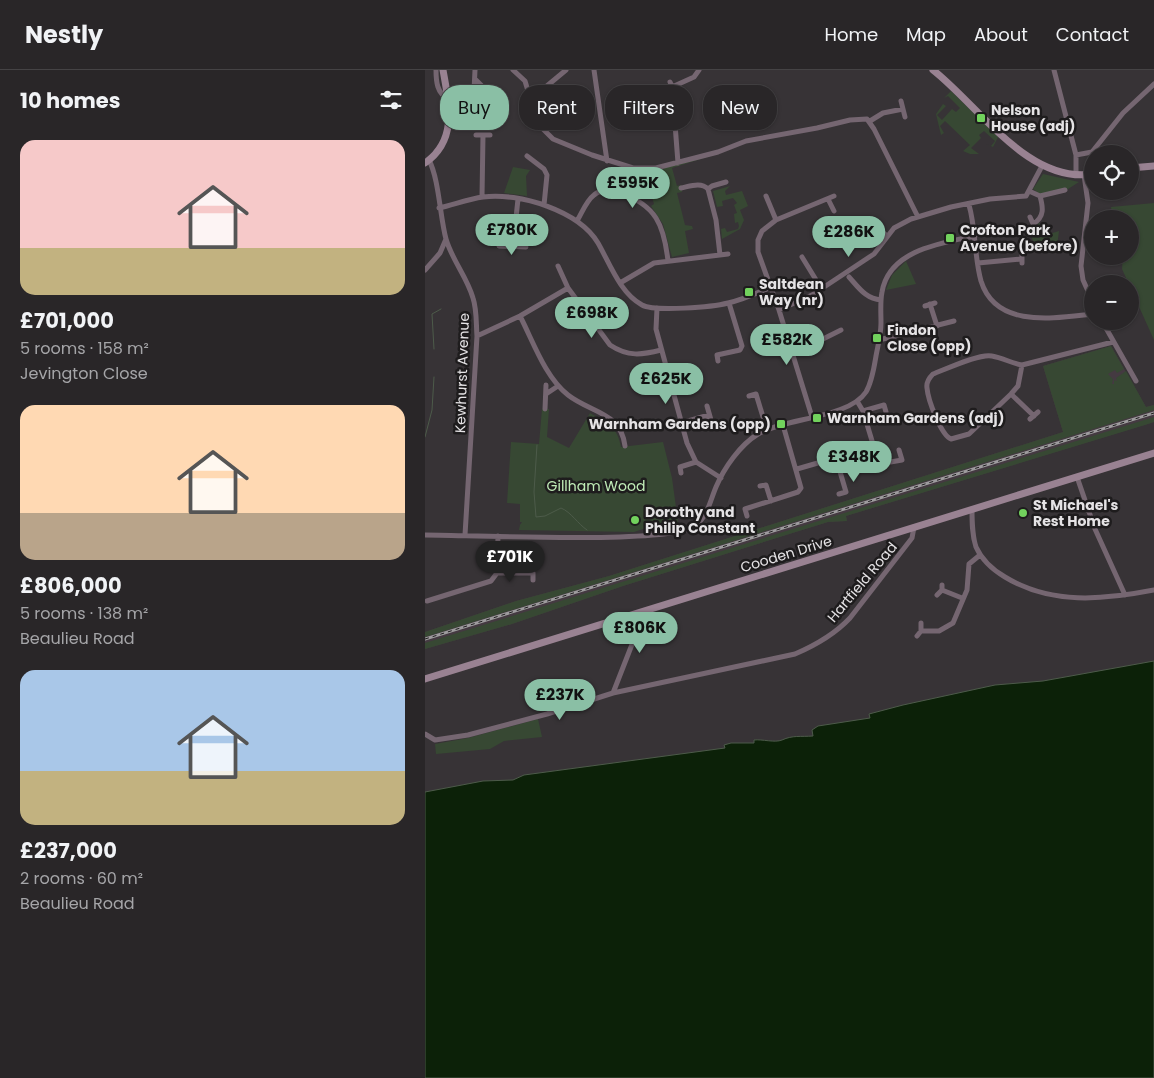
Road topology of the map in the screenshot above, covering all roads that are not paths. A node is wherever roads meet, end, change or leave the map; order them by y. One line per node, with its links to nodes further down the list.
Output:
1 (435, 70): 16 (street)
2 (443, 70): 12 (main road)
3 (475, 70): 10 (street)
4 (513, 70): 13 (street)
5 (566, 70): 14 (street)
6 (594, 70): 29 (street)
7 (699, 70): 15 (street)
8 (933, 70): 32 (main road)
9 (1054, 70): 27 (street)
10 (476, 80)
11 (1154, 84): 27 (street)
12 (446, 85)
13 (526, 85)
14 (548, 85)
15 (676, 85)
16 (440, 92)
17 (901, 101): 18 (street)
18 (903, 109): 19 (street); 20 (street)
19 (905, 117)
20 (870, 122): 31 (street); 53 (street)
21 (447, 130): 30 (main road)
22 (544, 130): 29 (street)
23 (675, 130): 31 (street)
24 (476, 135): 25 (street)
25 (483, 135): 26 (street); 46 (street)
26 (490, 135)
27 (1076, 155): 37 (street)
28 (528, 161): 36 (street)
29 (607, 161): 31 (street)
30 (427, 162): 51 (street, Kewhurst Avenue)
31 (678, 162)
32 (1042, 166): 37 (main road); 43 (street)
33 (1154, 166): 34 (main road)
34 (1139, 167)
35 (552, 169): 36 (street)
36 (545, 172): 49 (street)
37 (1076, 175): 38 (main road)
38 (1084, 175)
39 (726, 182): 41 (street)
40 (681, 188): 41 (street)
41 (708, 190): 67 (street)
42 (1065, 190): 45 (street)
43 (1029, 191): 45 (street); 50 (street)
44 (766, 196): 55 (street)
45 (1040, 196): 54 (street)
46 (482, 197): 47 (street); 51 (street)
47 (518, 199): 49 (street); 63 (street)
48 (1087, 200): 75 (street)
49 (543, 205): 56 (street)
50 (969, 205): 53 (street); 58 (street)
51 (439, 208): 59 (street, Kewhurst Avenue)
52 (833, 211): 55 (street)
53 (918, 217): 57 (street)
54 (1030, 217)
55 (776, 220): 77 (street)
56 (577, 221): 70 (street); 76 (street)
57 (887, 236): 60 (street); 79 (street)
58 (975, 236): 71 (street); 80 (street)
59 (446, 239): 73 (street); 91 (street, Kewhurst Avenue)
60 (844, 239): 61 (street); 64 (street)
61 (848, 245)
62 (499, 246): 63 (street)
63 (513, 246): 65 (street)
64 (829, 246)
65 (526, 247)
66 (728, 254): 67 (street)
67 (720, 255): 70 (street)
68 (805, 259): 79 (street)
69 (1022, 259): 71 (street)
70 (668, 261): 76 (street)
71 (978, 263): 85 (street)
72 (561, 269): 78 (street)
73 (425, 270)
74 (858, 277): 80 (street)
75 (1084, 282)
76 (621, 283): 83 (street)
77 (771, 287): 81 (street); 84 (street)
78 (568, 288): 86 (street); 94 (street)
79 (821, 288): 84 (street)
80 (881, 300): 92 (street)
81 (729, 303): 83 (street); 95 (street)
82 (930, 304): 88 (street)
83 (657, 308): 94 (street)
84 (779, 310): 96 (street)
85 (1084, 315)
86 (520, 316): 91 (street); 102 (street)
87 (954, 321): 88 (street)
88 (937, 326): 92 (street)
89 (837, 330): 96 (street)
90 (1107, 330): 93 (street)
91 (477, 336): 133 (street, Kewhurst Avenue)
92 (879, 340): 106 (street)
93 (1113, 342): 99 (street); 100 (street)
94 (661, 350): 113 (street)
95 (740, 350): 97 (street); 98 (street)
96 (793, 354): 112 (street)
97 (742, 357)
98 (718, 361)
99 (1022, 365): 104 (street); 104 (street)
100 (1136, 378)
101 (546, 385): 103 (street)
102 (559, 386): 103 (street); 116 (street)
103 (546, 394): 108 (street)
104 (1011, 394): 111 (street)
105 (749, 396): 115 (street)
106 (857, 401): 109 (street); 112 (street)
107 (707, 406): 113 (street)
108 (545, 409)
109 (863, 411): 110 (street); 117 (street)
110 (886, 412)
111 (1034, 416)
112 (812, 417): 114 (street)
113 (681, 423): 121 (street)
114 (783, 426): 115 (street); 122 (street)
115 (767, 430): 125 (street)
116 (625, 446)
117 (873, 447): 118 (street); 120 (street)
118 (899, 450)
119 (1154, 453): 124 (main road, Cooden Drive)
120 (836, 458): 122 (street); 127 (street)
121 (696, 462): 123 (street); 125 (street)
122 (797, 469): 128 (street)
123 (681, 473)
124 (1077, 477): 129 (main road, Cooden Drive); 139 (street)
125 (721, 478): 134 (street)
126 (760, 486): 128 (street)
127 (839, 494)
128 (771, 501): 130 (street)
129 (972, 509): 131 (main road, Cooden Drive); 135 (street)
130 (747, 516)
131 (914, 527): 143 (main road, Cooden Drive); 148 (street, Hartfield Road)
132 (425, 535): 133 (street)
133 (465, 535): 134 (street)
134 (497, 536): 136 (street)
135 (980, 555): 139 (street); 141 (street)
136 (497, 573): 137 (street); 142 (street)
137 (533, 580)
138 (1154, 590): 139 (street)
139 (1125, 595)
140 (937, 596): 141 (street)
141 (962, 598): 145 (street)
142 (427, 601)
143 (640, 612): 147 (main road, Cooden Drive); 148 (street)
144 (921, 623): 145 (street)
145 (921, 631): 146 (street)
146 (917, 636)
147 (425, 679)
148 (613, 693): 149 (street, Hartfield Road)
149 (425, 734)

